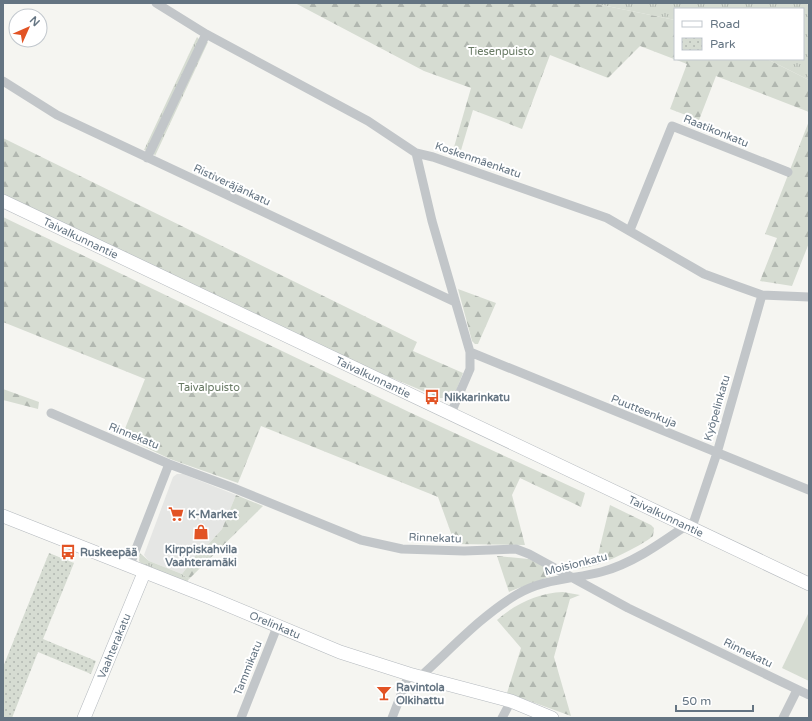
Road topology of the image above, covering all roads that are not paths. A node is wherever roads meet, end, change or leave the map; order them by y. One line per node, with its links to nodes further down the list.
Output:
1 (156, 3): 2 (street, Koskenmäenkatu)
2 (206, 34): 4 (street, Koskenmäenkatu); 5 (street)
3 (3, 81): 5 (street, Ristiveräjänkatu)
4 (416, 153): 8 (street, Koskenmäenkatu); 11 (street)
5 (147, 158): 11 (street, Ristiveräjänkatu)
6 (788, 172): 8 (street, Raatikonkatu)
7 (3, 202): 14 (main road, Taivalkunnantie)
8 (630, 230): 9 (street, Koskenmäenkatu)
9 (762, 295): 10 (street, Koskenmäenkatu); 15 (street, Kyöpelinkatu)
10 (809, 297)
11 (455, 302): 12 (street)
12 (470, 352): 14 (street); 15 (street, Puutteenkuja)
13 (51, 413): 16 (street, Rinnekatu)
14 (451, 414): 19 (main road, Taivalkunnantie)
15 (717, 454): 17 (street, Puutteenkuja); 19 (street, Kyöpelinkatu)
16 (169, 464): 20 (street); 22 (street, Rinnekatu)
17 (809, 490)
18 (3, 516): 20 (main road, Orelinkatu)
19 (689, 526): 22 (street, Moisionkatu); 23 (main road, Taivalkunnantie)
20 (130, 567): 21 (main road, Orelinkatu)
21 (144, 573): 24 (main road, Orelinkatu); 29 (main road, Vaahterakatu)
22 (570, 578): 25 (street, Moisionkatu); 26 (street, Rinnekatu)
23 (809, 584)
24 (278, 627): 25 (main road, Orelinkatu); 30 (street, Tammikatu)
25 (415, 675): 28 (main road, Orelinkatu); 31 (street)
26 (797, 690): 27 (street, Rinnekatu); 34 (street)
27 (809, 695)
28 (511, 701): 32 (street); 33 (main road, Orelinkatu)
29 (84, 718)
30 (241, 718)
31 (392, 718)
32 (502, 718)
33 (552, 718)
34 (784, 718)

